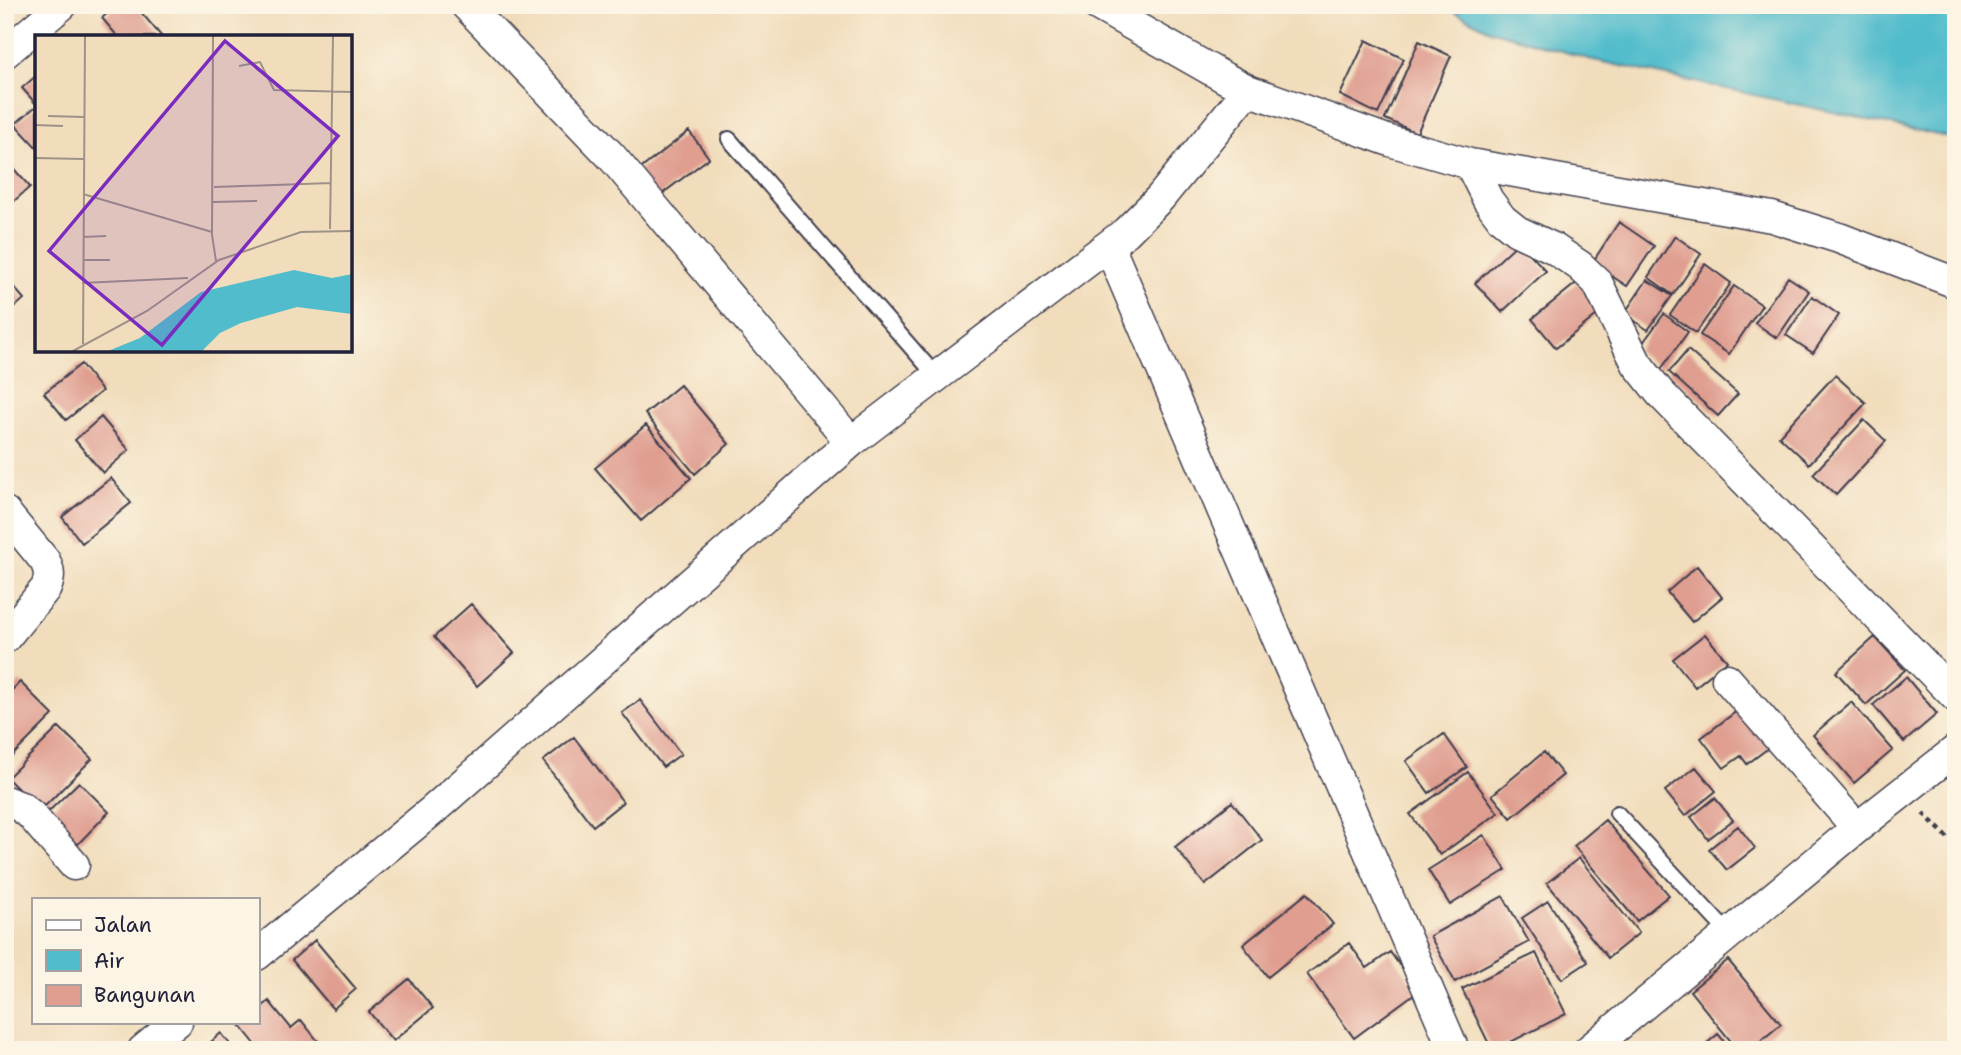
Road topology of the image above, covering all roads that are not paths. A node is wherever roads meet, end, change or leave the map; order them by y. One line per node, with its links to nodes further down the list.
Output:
1 (62, 5): 4 (street)
2 (466, 5): 11 (street)
3 (1097, 5): 5 (street)
4 (5, 52)
5 (1248, 90): 7 (street); 8 (street)
6 (729, 139): 10 (lane)
7 (1470, 163): 9 (street); 15 (street)
8 (1109, 246): 10 (street); 25 (street)
9 (1956, 283)
10 (937, 377): 11 (street)
11 (851, 442): 22 (street)
12 (5, 512): 13 (street)
13 (5, 638)
14 (1727, 678): 19 (street)
15 (1956, 697)
16 (1956, 750): 19 (street)
17 (5, 801): 20 (street)
18 (1617, 813): 21 (lane)
19 (1857, 828): 21 (street)
20 (74, 865)
21 (1730, 935): 26 (street)
22 (259, 953)
23 (175, 1024): 24 (street)
24 (143, 1050)
25 (1454, 1050)
26 (1589, 1050)

